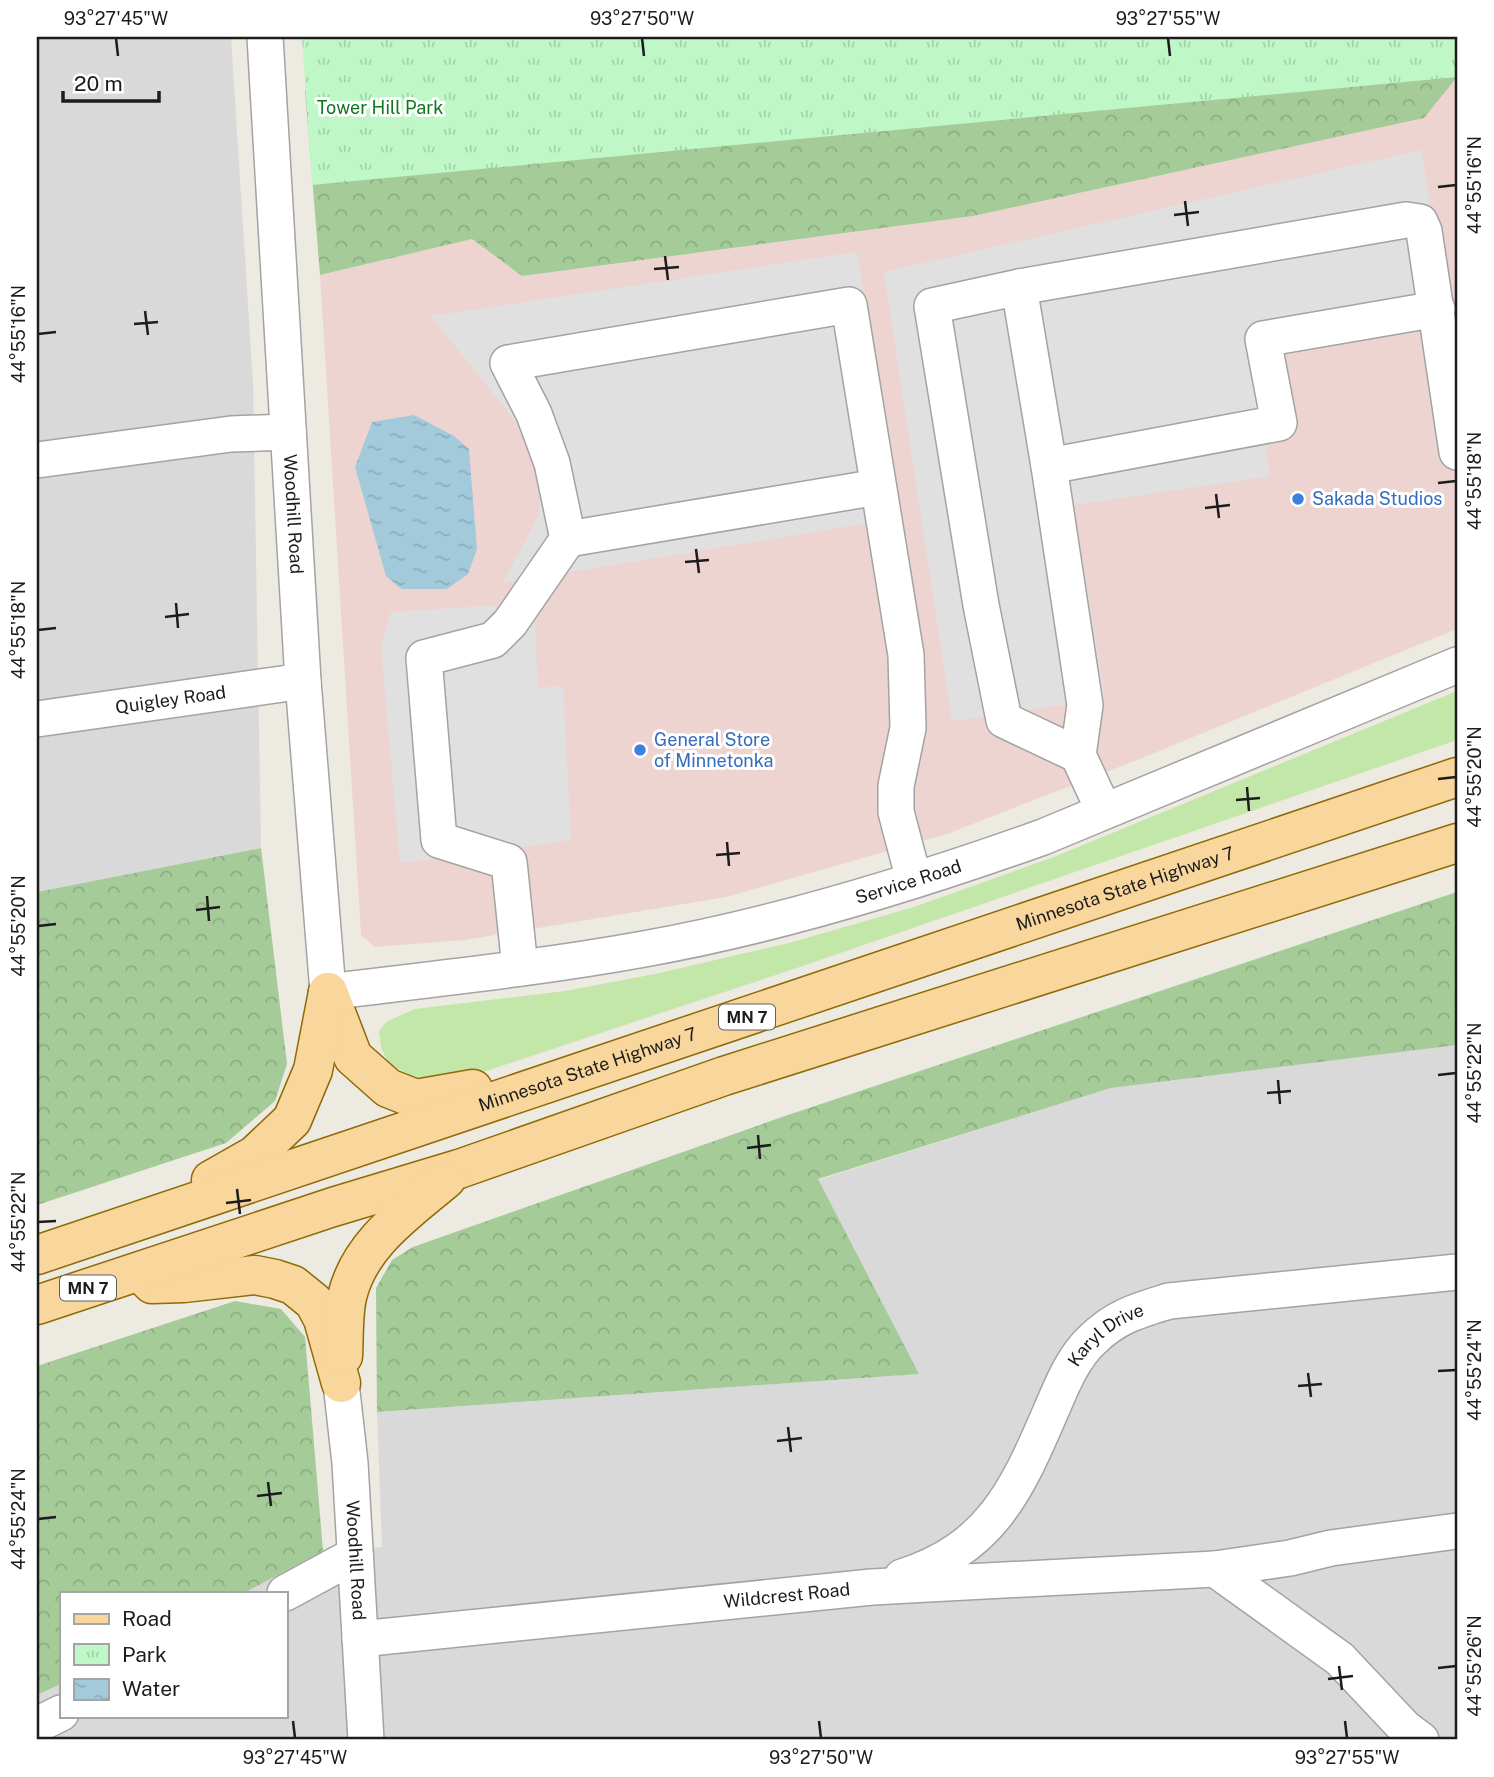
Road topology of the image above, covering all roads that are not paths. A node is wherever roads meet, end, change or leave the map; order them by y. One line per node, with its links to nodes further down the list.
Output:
1 (265, 37): 4 (street, Woodhill Road)
2 (1019, 287): 3 (street); 7 (street); 13 (street)
3 (1437, 309): 5 (street); 7 (street)
4 (288, 432): 6 (street); 11 (street, Woodhill Road)
5 (1457, 452)
6 (37, 460)
7 (1049, 466): 13 (street)
8 (878, 487): 9 (street); 9 (street); 17 (street)
9 (568, 539): 18 (street)
10 (1457, 665): 15 (street, Service Road)
11 (303, 681): 12 (street, Quigley Road); 19 (street, Woodhill Road)
12 (37, 719)
13 (1078, 755): 15 (street)
14 (1457, 777): 20 (main road, Minnesota State Highway 7 / MN 7)
15 (1104, 811): 17 (street, Service Road)
16 (1457, 843): 21 (main road, MN 7)
17 (914, 880): 18 (street, Service Road)
18 (520, 968): 19 (street, Service Road)
19 (328, 992): 20 (main road); 22 (main road)
20 (592, 1069): 22 (main road, Minnesota State Highway 7 / MN 7)
21 (459, 1169): 24 (main road, MN 7); 27 (main road)
22 (144, 1219): 23 (main road, Minnesota State Highway 7 / MN 7)
23 (37, 1255)
24 (139, 1271): 26 (main road, MN 7); 27 (main road)
25 (1457, 1272): 31 (street, Karyl Drive)
26 (37, 1305)
27 (341, 1382): 29 (street, Woodhill Road)
28 (1457, 1531): 30 (street, Wildcrest Road)
29 (355, 1555): 32 (street); 33 (street, Woodhill Road)
30 (1215, 1569): 31 (street, Wildcrest Road); 37 (street)
31 (872, 1587): 33 (street, Wildcrest Road)
32 (287, 1592)
33 (360, 1639): 36 (street, Woodhill Road)
34 (60, 1714): 35 (street)
35 (37, 1726)
36 (366, 1740)
37 (1421, 1740)

